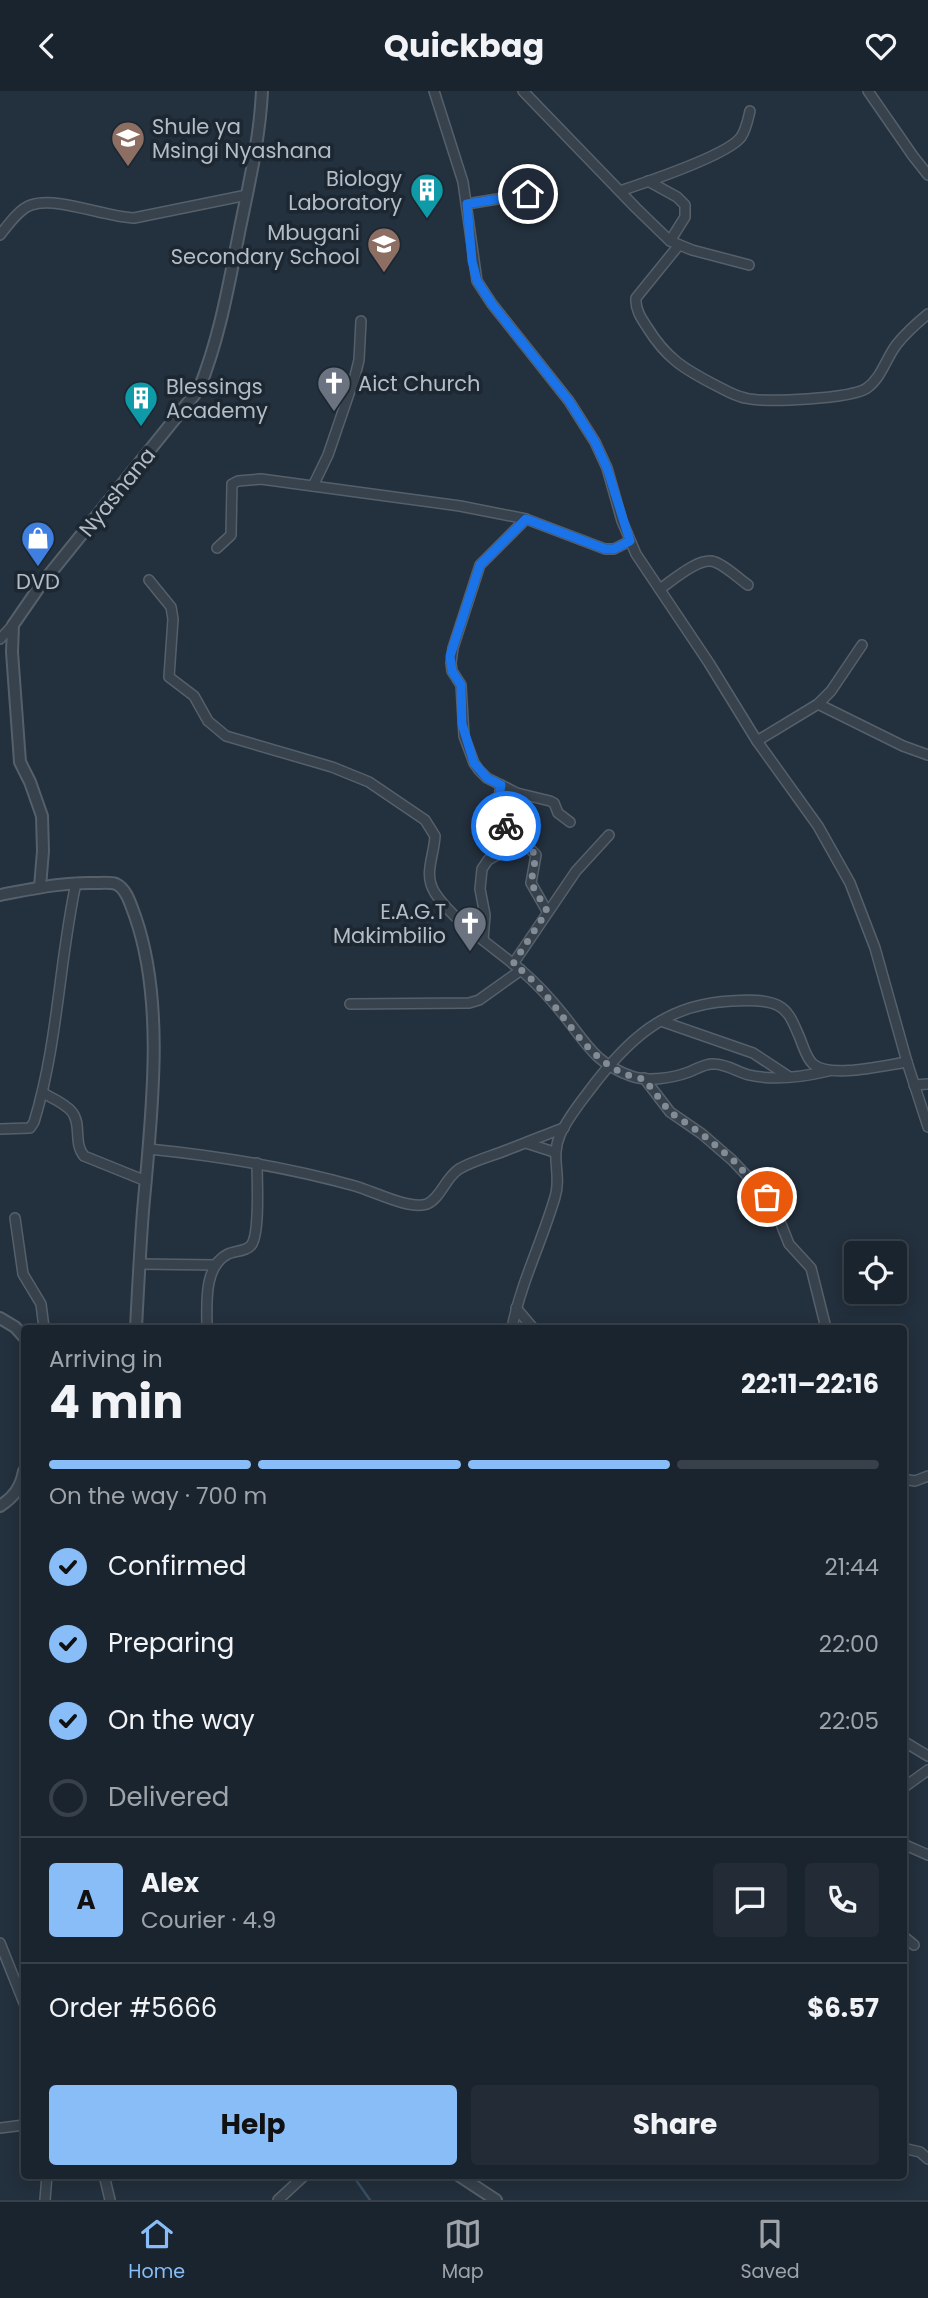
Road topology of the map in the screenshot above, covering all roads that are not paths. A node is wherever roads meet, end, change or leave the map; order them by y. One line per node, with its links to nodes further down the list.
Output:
1 (262, 91): 10 (street, Nyashana)
2 (434, 91): 11 (street)
3 (523, 91): 8 (street)
4 (868, 91): 6 (street)
5 (750, 111): 7 (street)
6 (928, 175)
7 (648, 181): 8 (street); 13 (street)
8 (620, 191): 13 (street)
9 (528, 194): 11 (street)
10 (247, 195): 12 (street); 24 (street, Nyashana)
11 (467, 204): 19 (street)
12 (0, 235)
13 (674, 243): 14 (street); 15 (street)
14 (749, 265)
15 (928, 314)
16 (361, 321): 17 (street)
17 (313, 486): 18 (street); 20 (street)
18 (526, 519): 19 (street); 30 (street)
19 (630, 541): 23 (street)
20 (217, 548)
21 (149, 580): 38 (street)
22 (748, 585): 23 (street)
23 (660, 589): 28 (street)
24 (13, 625): 25 (street); 35 (street)
25 (0, 639)
26 (862, 645): 27 (street)
27 (818, 704): 28 (street); 29 (street)
28 (757, 741): 42 (street)
29 (928, 755)
30 (501, 785): 31 (street); 33 (street)
31 (570, 822)
32 (609, 835): 37 (street)
33 (521, 842): 37 (street); 38 (street)
34 (76, 883): 35 (street); 49 (street); 54 (street)
35 (40, 887): 36 (street)
36 (0, 895)
37 (547, 911): 39 (street)
38 (483, 940): 39 (street)
39 (517, 967): 40 (street); 43 (street)
40 (350, 1004)
41 (661, 1021): 43 (street); 44 (street); 45 (street)
42 (907, 1062): 44 (street); 48 (street)
43 (609, 1064): 46 (street); 51 (street)
44 (828, 1071): 45 (street)
45 (789, 1077): 46 (street)
46 (644, 1079): 68 (street)
47 (928, 1084): 48 (street)
48 (914, 1085): 50 (street)
49 (43, 1093): 52 (street); 57 (street)
50 (928, 1127)
51 (564, 1128): 53 (street); 55 (street)
52 (0, 1129)
53 (526, 1143): 55 (street); 56 (street)
54 (149, 1149): 56 (street); 57 (street)
55 (554, 1151): 61 (street)
56 (257, 1163): 60 (street)
57 (146, 1181): 59 (street)
58 (15, 1218): 63 (street)
59 (140, 1264): 60 (street); 64 (street)
60 (216, 1265): 65 (street)
61 (516, 1307): 66 (street); 67 (street)
62 (0, 1318): 69 (street)
63 (44, 1325)
64 (136, 1325)
65 (207, 1325)
66 (513, 1325)
67 (531, 1325)
68 (825, 1325)
69 (21, 1334)
70 (928, 1476): 72 (street)
71 (21, 1480): 73 (street)
72 (907, 1480)
73 (0, 1506)
74 (907, 1743): 75 (street)
75 (928, 1756)
76 (928, 1770): 77 (street)
77 (907, 1785)
78 (907, 1847): 79 (street)
79 (928, 1855)
80 (907, 1939): 82 (street)
81 (0, 1943): 83 (street)
82 (914, 1945)
83 (21, 1996)
84 (21, 2125): 85 (street)
85 (0, 2128)
86 (907, 2149): 87 (street)
87 (928, 2159)
88 (47, 2179): 92 (street)
89 (105, 2179): 93 (street)
90 (301, 2179): 94 (street)
91 (464, 2179): 95 (street)
92 (45, 2200)
93 (110, 2200)
94 (278, 2200)
95 (496, 2200)

